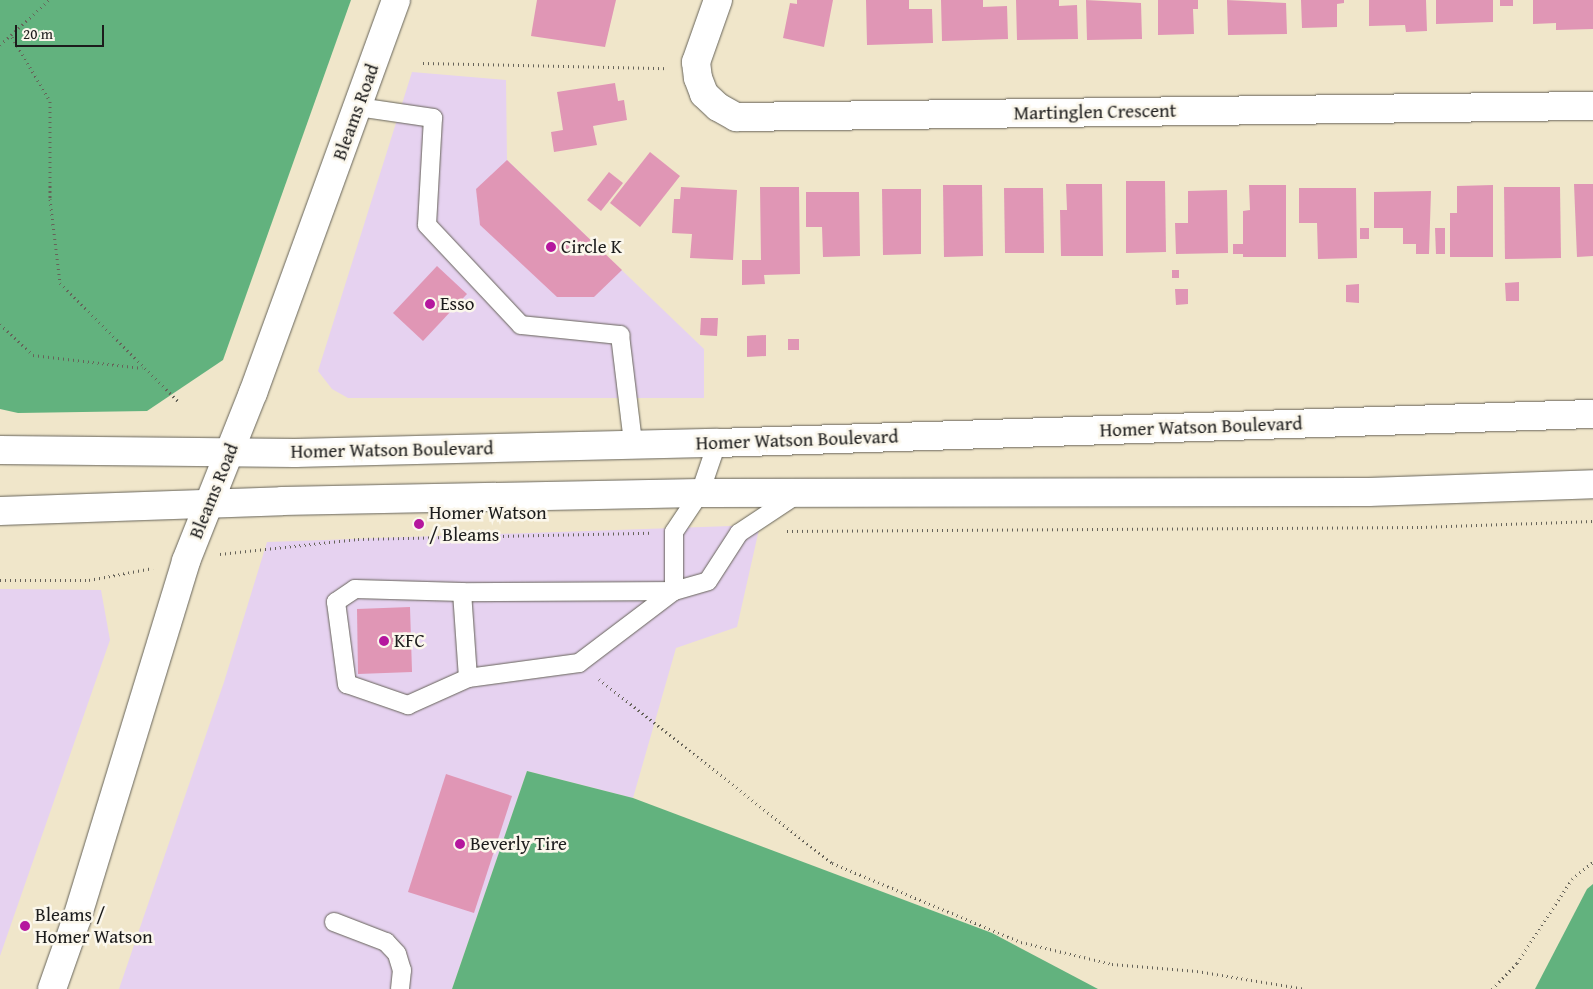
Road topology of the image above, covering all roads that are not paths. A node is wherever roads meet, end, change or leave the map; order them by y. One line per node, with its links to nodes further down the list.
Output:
1 (396, 0): 4 (main road, Bleams Road)
2 (718, 0): 3 (main road, Martinglen Crescent)
3 (1593, 106)
4 (358, 107): 6 (lane); 9 (main road, Bleams Road)
5 (1593, 414): 7 (main road, Homer Watson Boulevard)
6 (633, 443): 7 (main road, Homer Watson Boulevard); 9 (main road, Homer Watson Boulevard)
7 (717, 443): 11 (lane)
8 (0, 450): 9 (main road, Homer Watson Boulevard)
9 (230, 451): 13 (main road, Bleams Road)
10 (1593, 484): 12 (main road)
11 (700, 493): 12 (main road); 13 (main road); 15 (lane)
12 (798, 494): 15 (lane)
13 (209, 505): 14 (main road); 19 (main road, Bleams Road)
14 (0, 512)
15 (674, 591): 16 (lane); 17 (lane)
16 (462, 592): 17 (lane); 17 (lane)
17 (468, 678)
18 (334, 922): 20 (lane)
19 (52, 989)
20 (400, 989)

